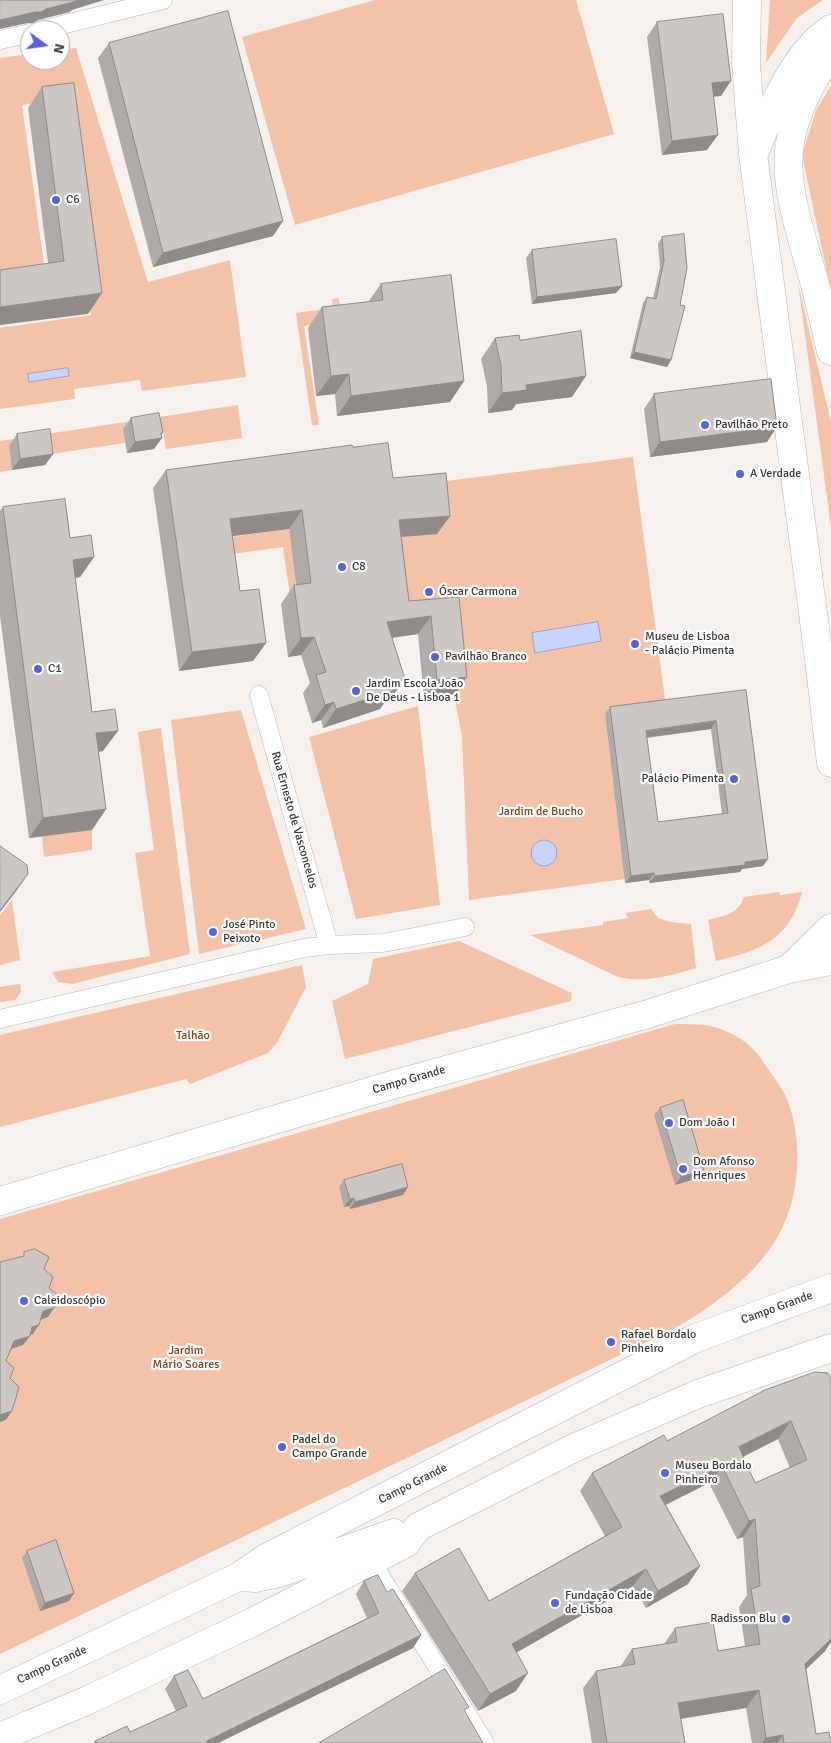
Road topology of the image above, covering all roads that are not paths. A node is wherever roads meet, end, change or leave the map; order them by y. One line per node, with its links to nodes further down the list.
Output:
1 (163, 0): 3 (street)
2 (748, 0): 8 (main road)
3 (70, 23)
4 (831, 29): 8 (main road)
5 (20, 35): 6 (street)
6 (0, 40)
7 (831, 51): 9 (main road)
8 (753, 154): 10 (main road)
9 (831, 351)
10 (820, 667): 12 (main road); 13 (main road)
11 (260, 695): 16 (street, Rua Ernesto de Vasconcelos)
12 (831, 698)
13 (831, 763)
14 (465, 927): 16 (street)
15 (831, 928): 18 (main road)
16 (329, 945): 19 (street)
17 (831, 961): 18 (main road, Campo Grande)
18 (789, 970): 20 (main road, Campo Grande)
19 (0, 1019)
20 (0, 1201)
21 (831, 1288): 27 (main road, Campo Grande)
22 (831, 1348): 23 (main road)
23 (797, 1360): 24 (main road); 25 (main road)
24 (831, 1362)
25 (418, 1527): 26 (main road); 27 (main road)
26 (371, 1560): 29 (main road); 30 (street)
27 (238, 1577): 28 (main road, Campo Grande)
28 (0, 1690)
29 (0, 1737)
30 (485, 1743)

